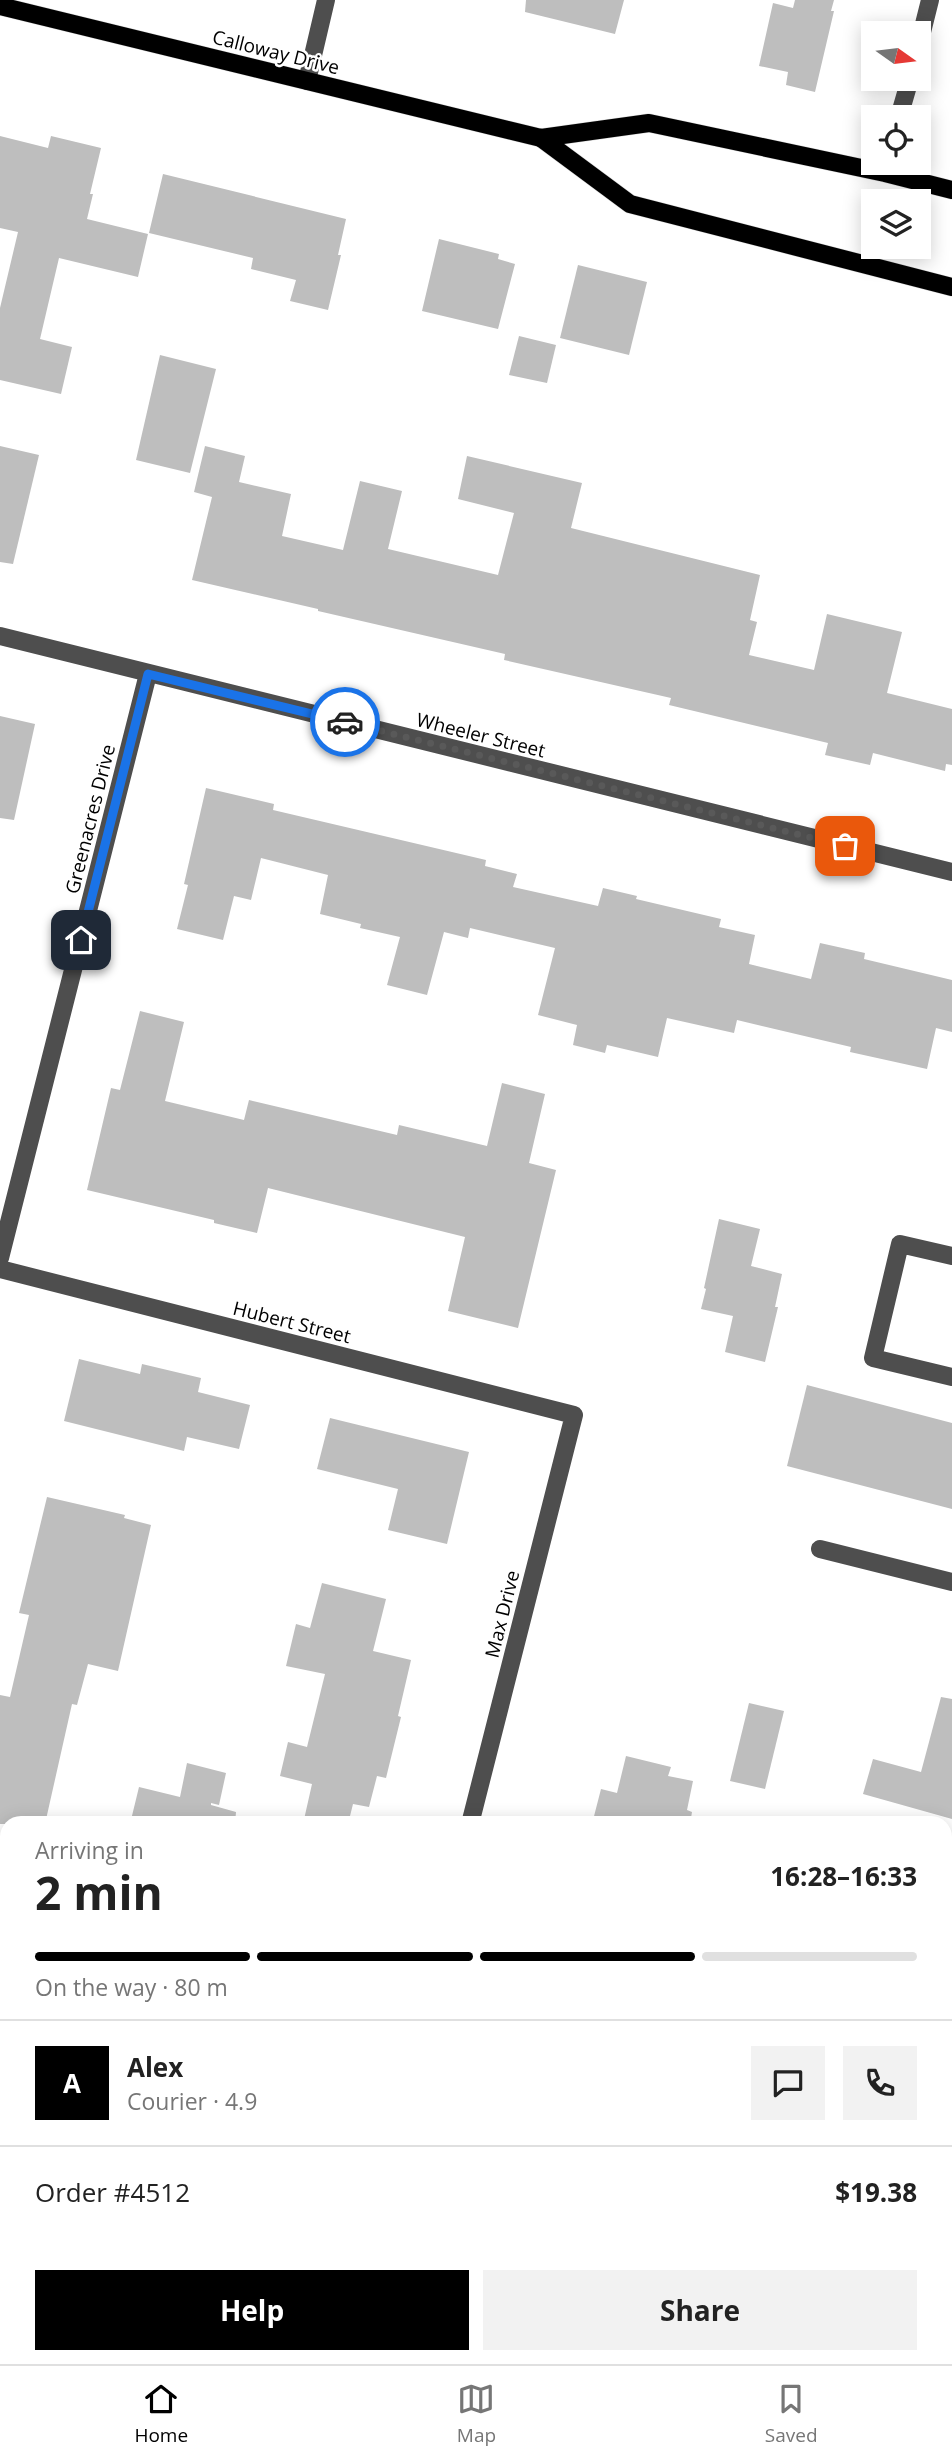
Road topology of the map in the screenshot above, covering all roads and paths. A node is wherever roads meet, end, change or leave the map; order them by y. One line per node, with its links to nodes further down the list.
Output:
1 (326, 0): 5 (street)
2 (930, 0): 4 (street)
3 (0, 6): 5 (main road, Calloway Drive)
4 (925, 21)
5 (307, 81): 6 (main road, Calloway Drive)
6 (541, 138): 7 (main road, Calloway Drive); 10 (main road, Calloway Drive)
7 (861, 163)
8 (907, 175): 9 (main road, Calloway Drive)
9 (952, 190)
10 (952, 287)
11 (0, 636): 12 (street, Wheeler Street)
12 (148, 674): 13 (street, Wheeler Street); 15 (street, Greenacres Drive)
13 (952, 872)
14 (952, 1256): 17 (street)
15 (0, 1258)
16 (0, 1269): 18 (street, Hubert Street)
17 (952, 1377)
18 (574, 1415): 21 (street, Max Drive)
19 (820, 1549): 20 (street)
20 (952, 1582)
21 (472, 1816)

